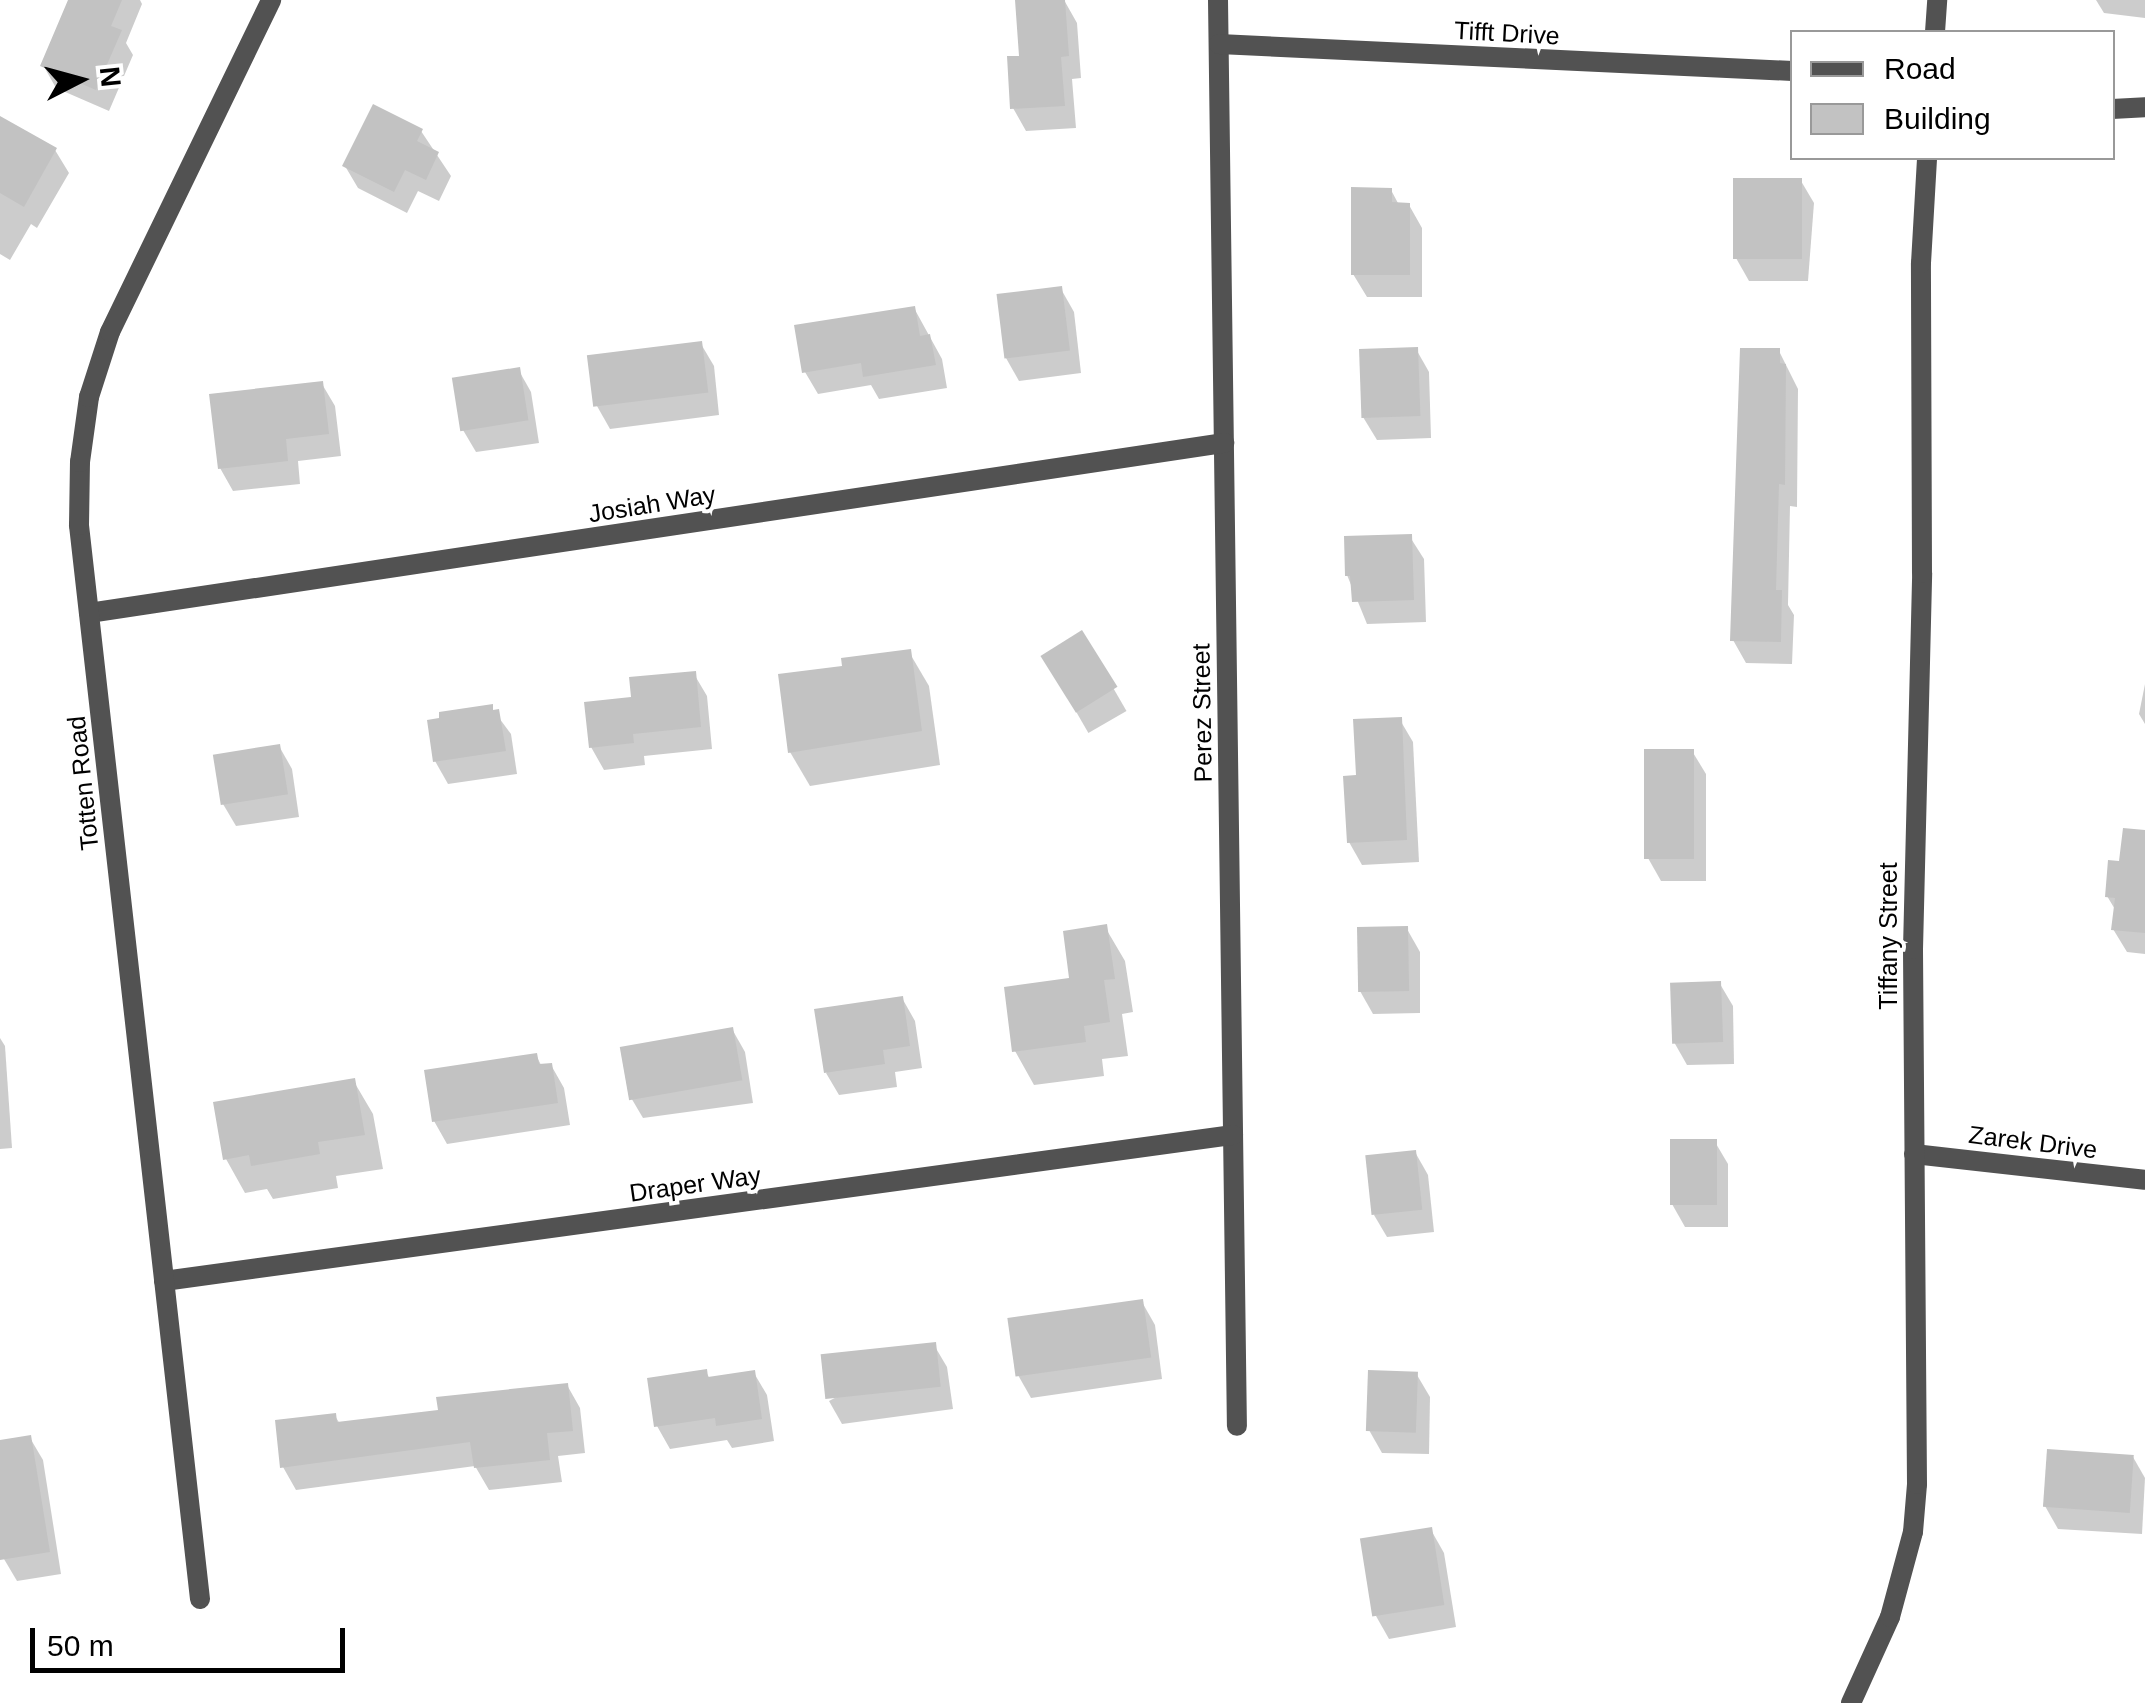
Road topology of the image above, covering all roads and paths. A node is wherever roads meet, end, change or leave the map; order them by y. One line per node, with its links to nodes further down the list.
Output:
1 (271, 0): 11 (street, Totten Road)
2 (1218, 0): 5 (street, Perez Street)
3 (1937, 0): 4 (street)
4 (1935, 30)
5 (1219, 44): 6 (street, Tifft Drive); 10 (street, Perez Street)
6 (1790, 71)
7 (2145, 108): 8 (street)
8 (2115, 109)
9 (1927, 160): 13 (street, Tiffany Street)
10 (1224, 443): 11 (street, Josiah Way); 12 (street, Perez Street)
11 (88, 614): 15 (street, Totten Road)
12 (1233, 1136): 15 (street, Draper Way); 16 (street, Perez Street)
13 (1914, 1154): 14 (street, Zarek Drive); 18 (street, Tiffany Street)
14 (2145, 1180)
15 (164, 1282): 17 (street, Totten Road)
16 (1237, 1426)
17 (200, 1599)
18 (1851, 1703)

